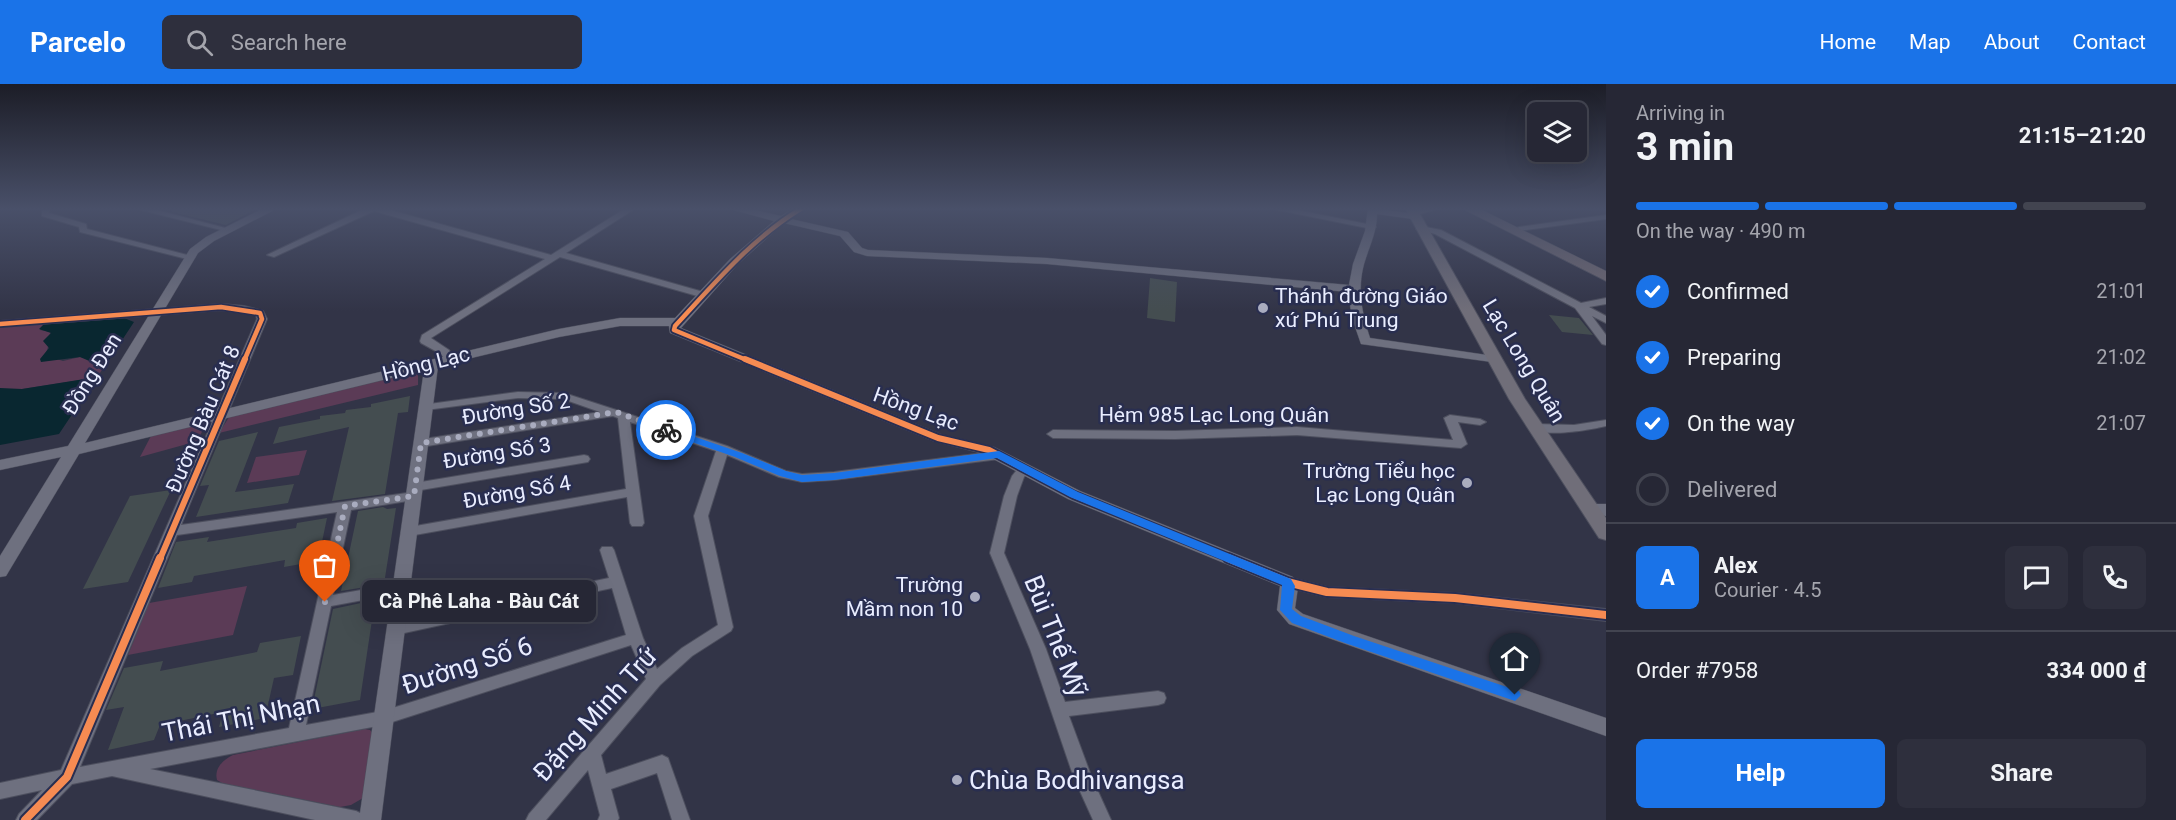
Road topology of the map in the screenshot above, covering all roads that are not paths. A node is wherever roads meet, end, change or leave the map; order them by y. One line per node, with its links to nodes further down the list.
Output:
1 (132, 242): 15 (street)
2 (203, 242): 15 (street, Đồng Đen)
3 (298, 242): 13 (street)
4 (503, 242): 14 (street)
5 (576, 242): 14 (street)
6 (753, 242): 19 (street)
7 (851, 242): 18 (street)
8 (1367, 242): 18 (street)
9 (1429, 242): 28 (main road, Lạc Long Quân)
10 (1459, 242): 21 (street)
11 (1536, 242): 17 (main road)
12 (1547, 242): 16 (main road)
13 (271, 255)
14 (554, 256): 19 (street); 27 (street)
15 (191, 257): 22 (street, Đồng Đen)
16 (1606, 271)
17 (1606, 277)
18 (1352, 289): 28 (street)
19 (704, 294): 24 (street)
20 (1606, 301): 21 (street)
21 (1579, 306): 23 (street); 26 (street)
22 (157, 311): 25 (street, Đường Bàu Cát 8); 30 (street, Đường Bàu Cát 8); 38 (street, Đồng Đen)
23 (1606, 320)
24 (679, 322): 27 (street, Hồng Lạc); 39 (street, Hồng Lạc)
25 (0, 324)
26 (1606, 342)
27 (441, 360): 29 (street); 30 (street, Hồng Lạc)
28 (1494, 360): 34 (main road, Lạc Long Quân)
29 (426, 407): 31 (street); 36 (street)
30 (223, 413): 38 (street, Hồng Lạc); 48 (street, Đường Bàu Cát 8)
31 (619, 413): 36 (street, Đường Số 2); 37 (street); 44 (street)
32 (1480, 422): 35 (street, Hẻm 985 Lạc Long Quân)
33 (1606, 423): 34 (street)
34 (1536, 428): 46 (main road, Lạc Long Quân)
35 (1053, 434)
36 (421, 443): 43 (street)
37 (723, 449): 39 (street); 60 (street, Đặng Minh Trứ)
38 (72, 450): 41 (street, Hồng Lạc); 52 (street, Đồng Đen)
39 (999, 454): 42 (street, Hồng Lạc)
40 (584, 459): 43 (street, Đường Số 3)
41 (0, 465)
42 (1024, 469): 54 (street, Hồng Lạc); 62 (street, Bùi Thế Mỹ)
43 (415, 491): 45 (street, Đường Số 3); 49 (street)
44 (633, 492): 47 (street); 49 (street, Đường Số 4)
45 (345, 506): 48 (street, Đường Số 3); 56 (street)
46 (1598, 510): 50 (main road, Lạc Long Quân)
47 (637, 523)
48 (173, 531): 68 (street, Đường Bàu Cát 8)
49 (409, 531): 55 (street)
50 (1606, 533)
51 (607, 550): 53 (street)
52 (3, 563)
53 (616, 582): 58 (street); 59 (street)
54 (1287, 582): 57 (street); 64 (street)
55 (401, 588): 56 (street); 58 (street)
56 (325, 602): 65 (street)
57 (1606, 615)
58 (395, 629): 63 (street)
59 (635, 638): 60 (street); 63 (street, Đường Số 6)
60 (654, 680): 66 (street, Đặng Minh Trứ)
61 (1158, 698): 62 (street)
62 (1059, 710): 77 (street, Bùi Thế Mỹ)
63 (383, 718): 65 (street, Thái Thị Nhạn); 73 (street)
64 (1606, 727)
65 (296, 734): 67 (street, Thái Thị Nhạn)
66 (592, 754): 69 (street); 74 (street, Đặng Minh Trứ)
67 (109, 769): 68 (street, Thái Thị Nhạn); 72 (street, Thái Thị Nhạn)
68 (67, 777): 70 (street, Thái Thị Nhạn); 71 (street)
69 (601, 784): 75 (street); 76 (street)
70 (0, 791)
71 (25, 820)
72 (356, 820)
73 (370, 820)
74 (535, 820)
75 (607, 820)
76 (681, 820)
77 (1102, 820)

